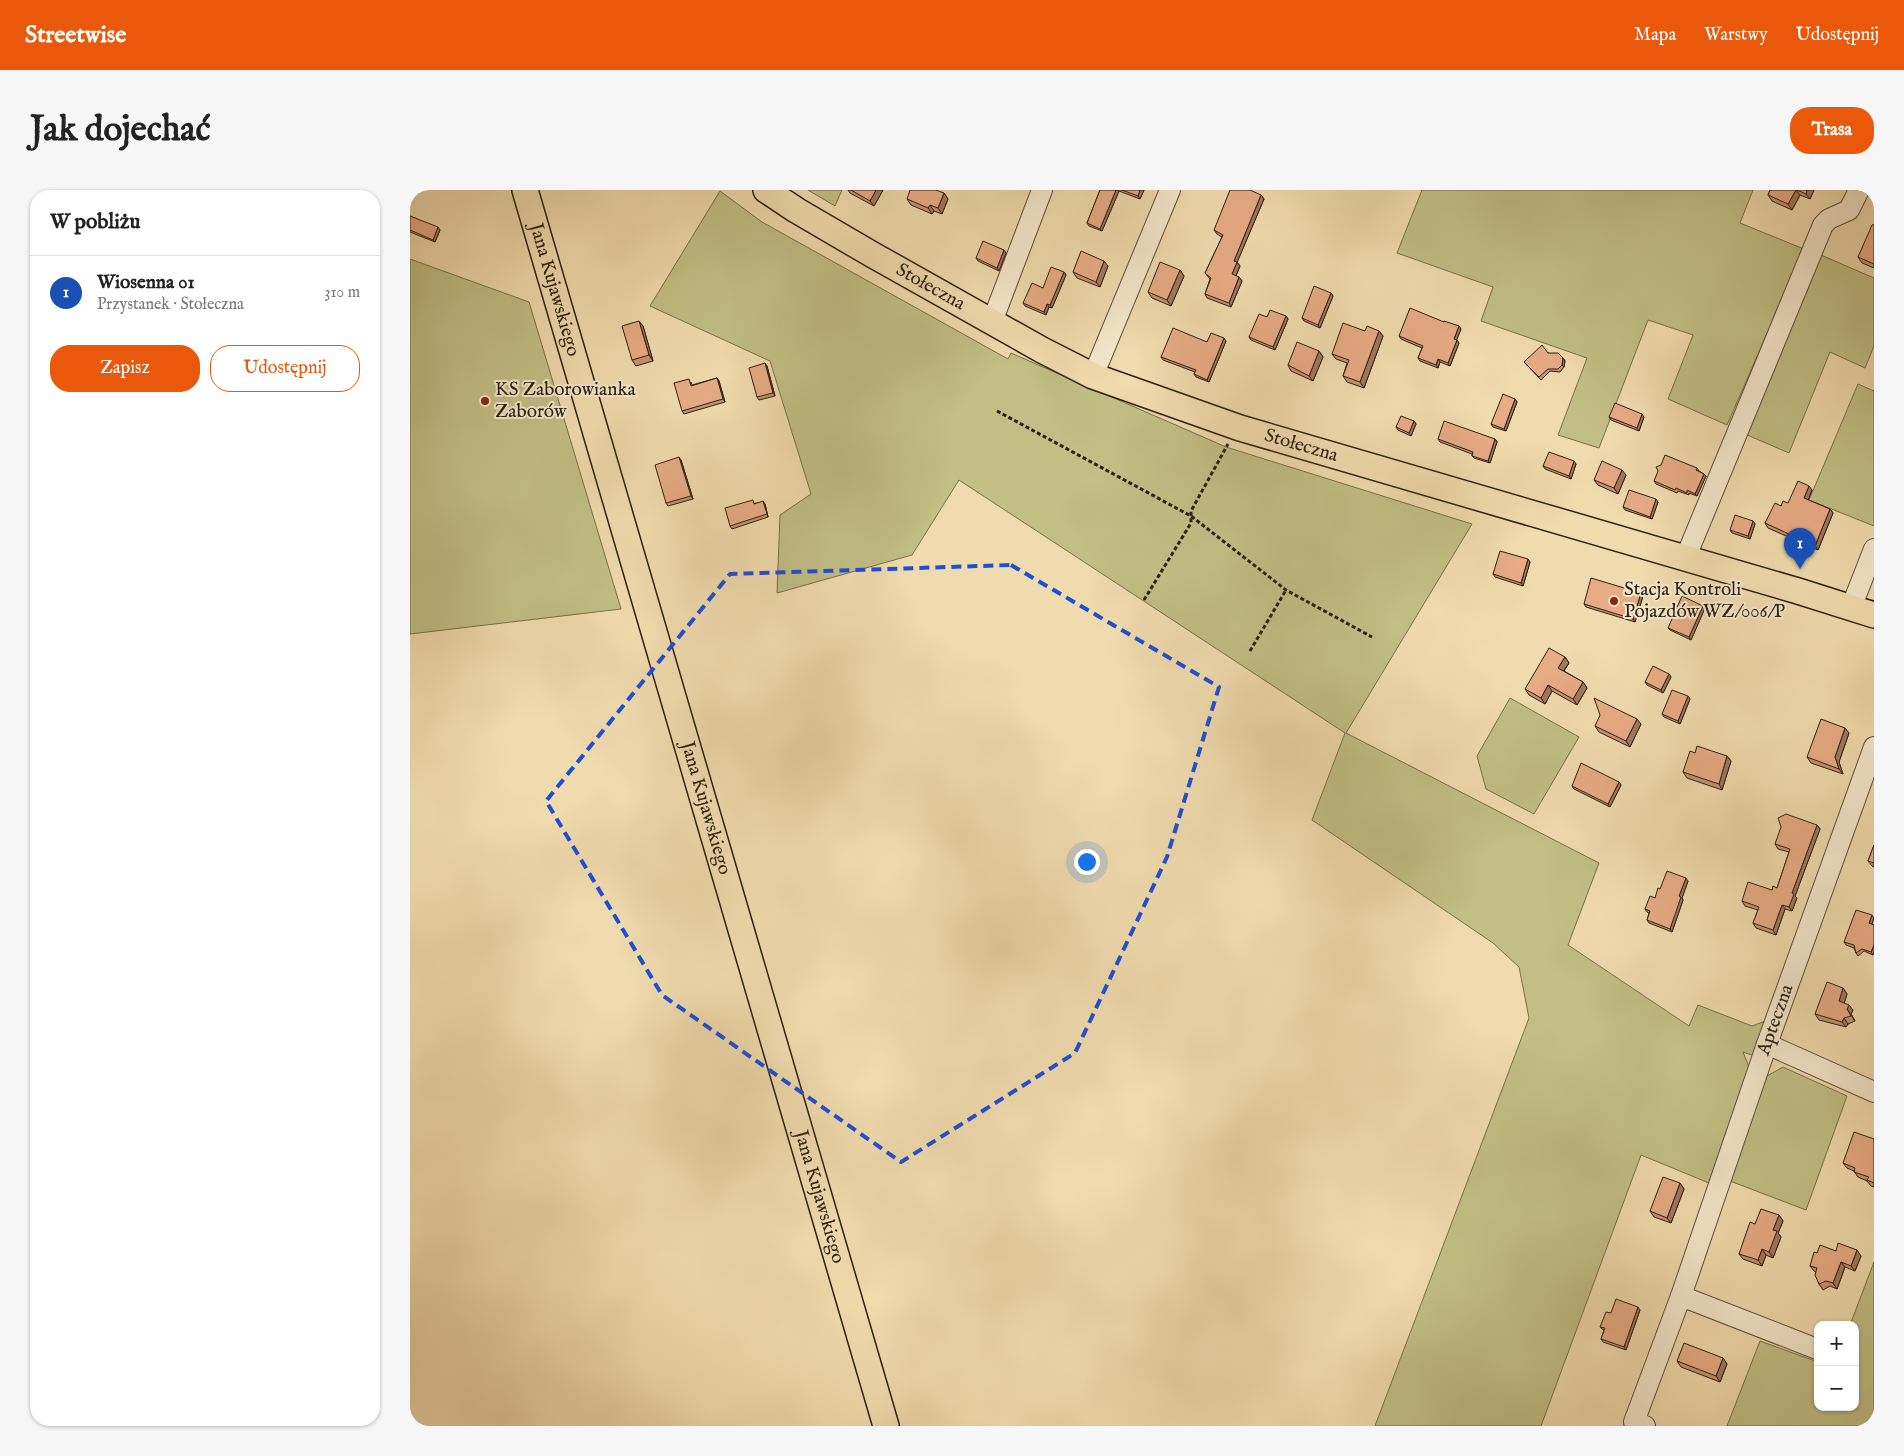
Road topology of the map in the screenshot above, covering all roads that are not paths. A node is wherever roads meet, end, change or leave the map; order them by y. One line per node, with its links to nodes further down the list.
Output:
1 (525, 190): 17 (main road, Jana Kujawskiego)
2 (766, 190): 6 (main road, Stołeczna)
3 (1042, 190): 6 (street)
4 (1170, 190): 7 (street)
5 (1859, 190): 9 (street)
6 (992, 322): 7 (main road, Stołeczna)
7 (1093, 376): 9 (main road, Stołeczna)
8 (1874, 549): 10 (street)
9 (1685, 559): 10 (main road, Stołeczna)
10 (1851, 608): 11 (main road, Stołeczna)
11 (1874, 615)
12 (1874, 747): 13 (street, Apteczna)
13 (1767, 1044): 14 (street); 15 (street, Apteczna)
14 (1874, 1092)
15 (1681, 1296): 16 (street); 18 (street, Apteczna)
16 (1814, 1348)
17 (886, 1426)
18 (1645, 1426)

